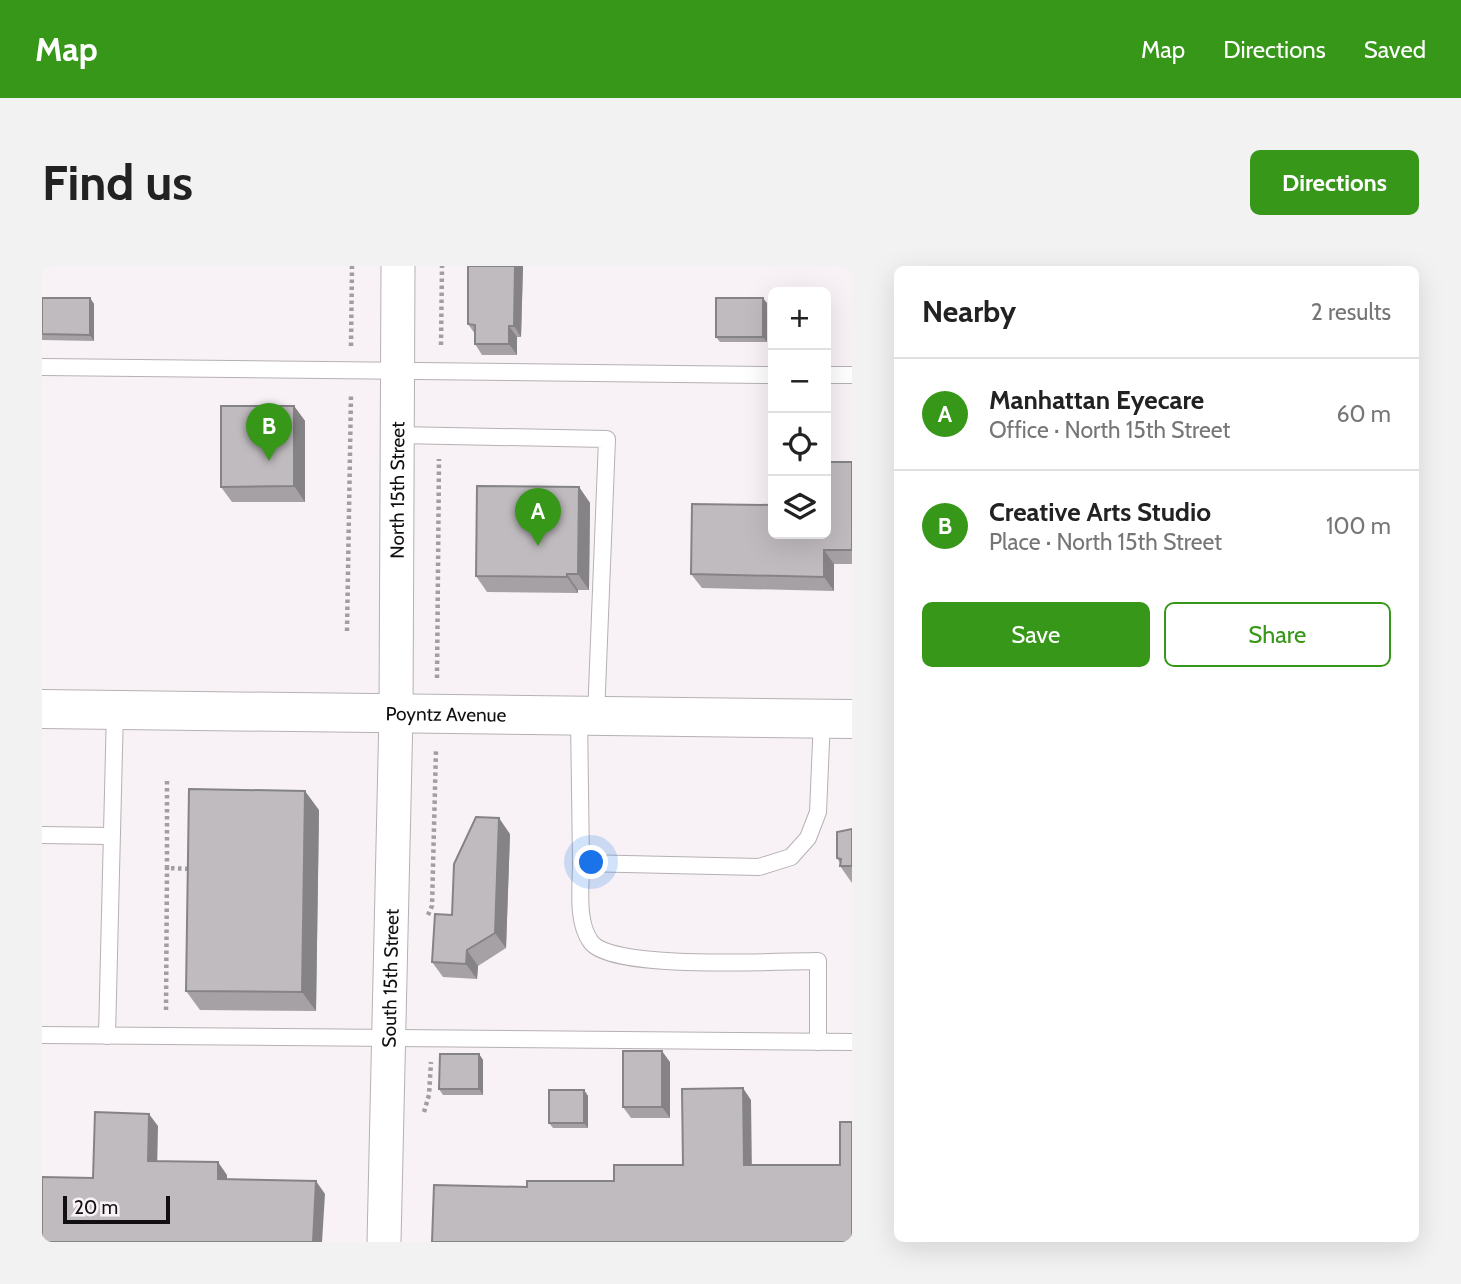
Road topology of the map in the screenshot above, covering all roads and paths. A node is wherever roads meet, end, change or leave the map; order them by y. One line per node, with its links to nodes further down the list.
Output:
1 (352, 266): 5 (path)
2 (398, 266): 6 (street, North 15th Street)
3 (442, 266): 7 (path)
4 (42, 367): 5 (lane)
5 (351, 372): 6 (lane); 13 (path)
6 (400, 372): 7 (lane); 11 (street, North 15th Street)
7 (440, 372): 8 (lane)
8 (768, 374)
9 (831, 375): 10 (lane)
10 (852, 375)
11 (398, 435): 12 (lane); 16 (street, North 15th Street)
12 (439, 436): 17 (path); 18 (lane)
13 (347, 631)
14 (42, 709): 15 (street, Poyntz Avenue)
15 (115, 710): 16 (street, Poyntz Avenue); 23 (lane)
16 (396, 714): 17 (street, Poyntz Avenue); 30 (street, South 15th Street)
17 (436, 715): 18 (street, Poyntz Avenue); 21 (path)
18 (587, 716): 19 (street, Poyntz Avenue); 24 (lane)
19 (837, 719): 24 (lane)
20 (167, 781): 25 (path)
21 (435, 785)
22 (42, 835): 23 (lane)
23 (110, 836): 28 (lane)
24 (581, 863): 31 (lane)
25 (167, 868): 26 (path); 29 (path)
26 (202, 869)
27 (42, 1035): 28 (lane)
28 (107, 1036): 29 (lane)
29 (166, 1036): 30 (lane)
30 (389, 1039): 31 (lane); 33 (street, South 15th Street)
31 (818, 1042): 32 (lane)
32 (852, 1042)
33 (384, 1242)

